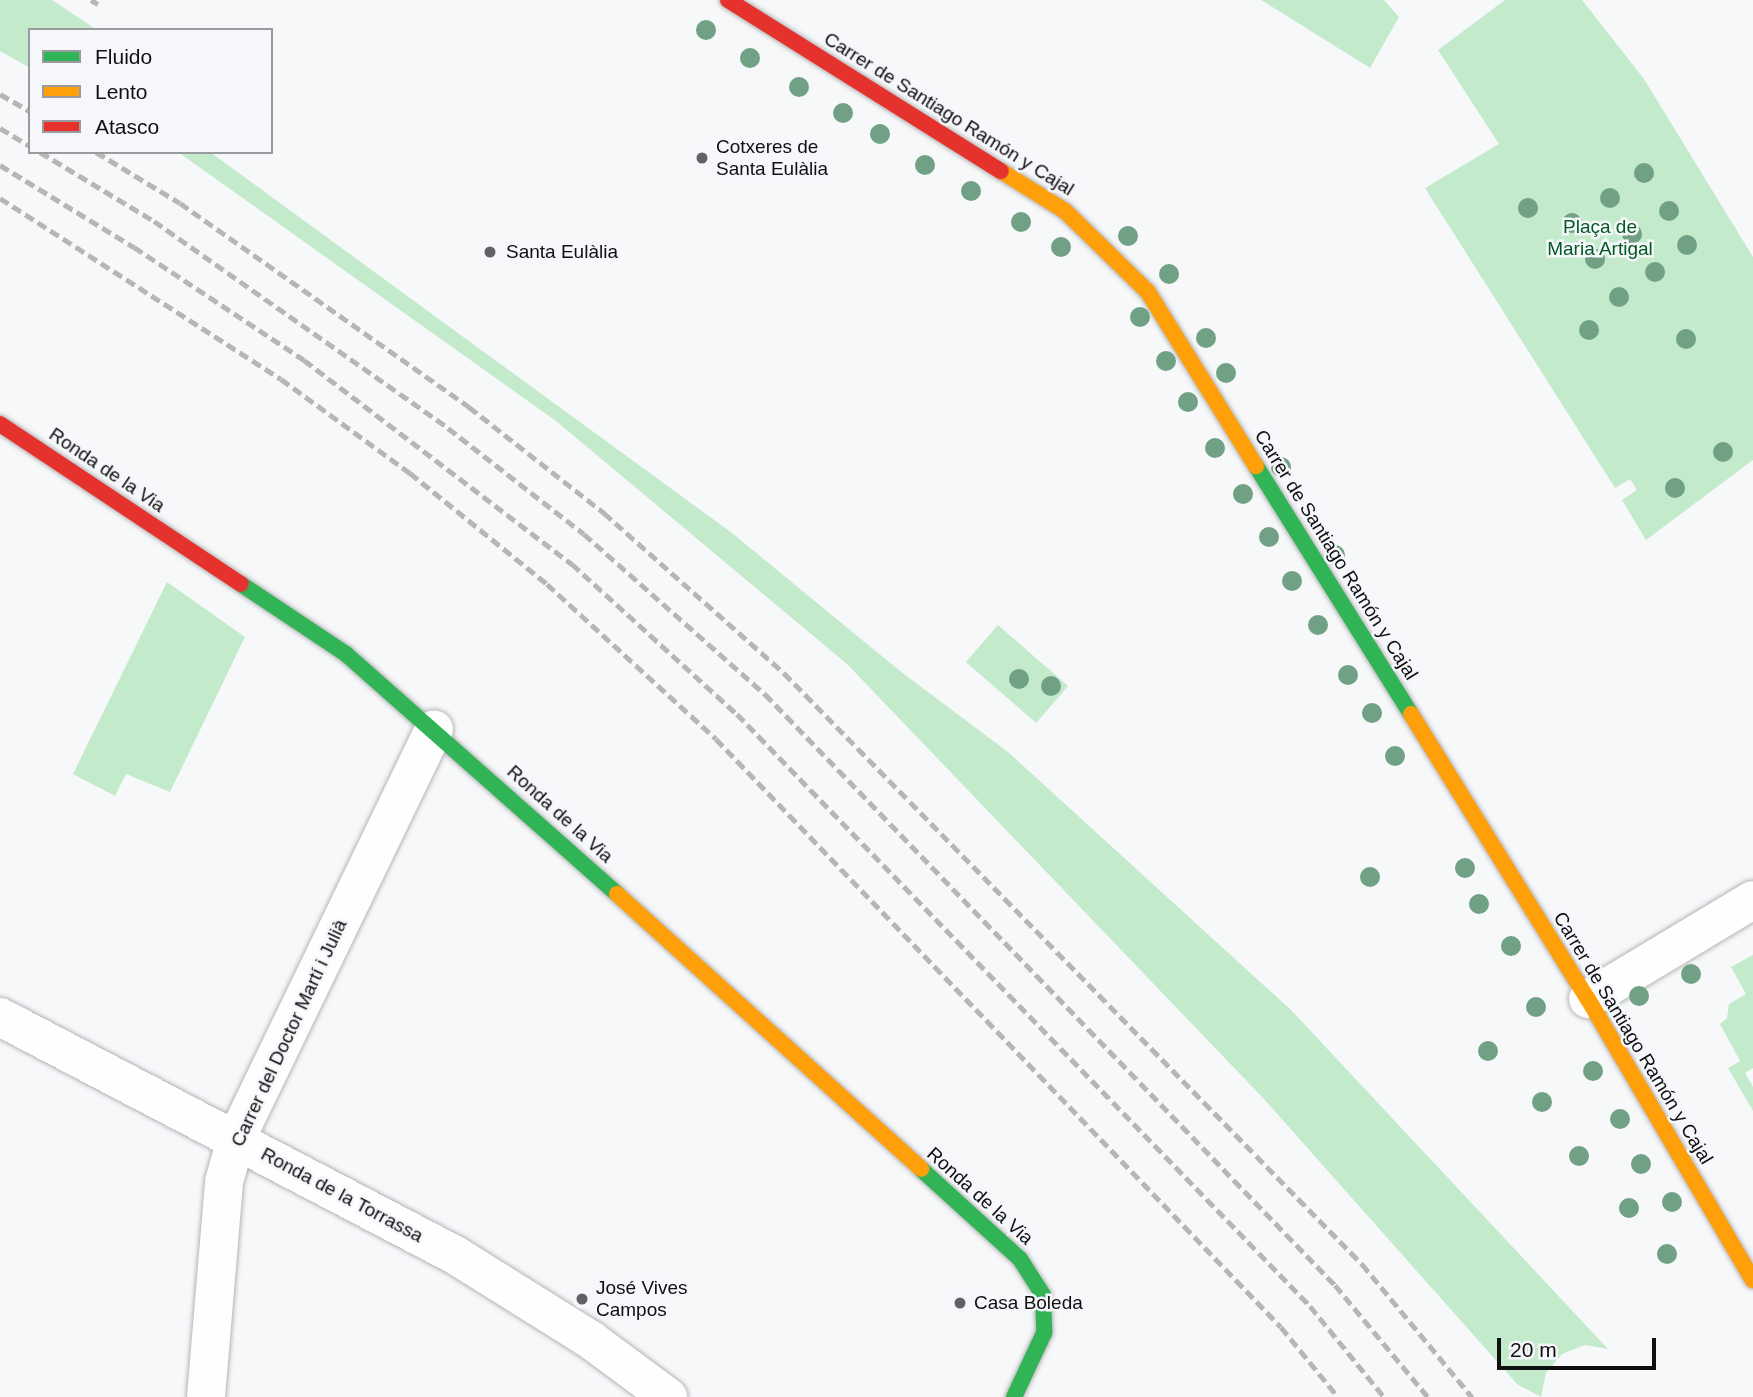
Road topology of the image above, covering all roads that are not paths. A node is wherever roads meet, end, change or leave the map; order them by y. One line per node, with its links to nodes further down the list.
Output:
1 (728, 0): 5 (street, Carrer de Santiago Ramón y Cajal)
2 (0, 424): 3 (street, Ronda de la Via)
3 (434, 729): 7 (street, Carrer del Doctor Martí i Julià); 11 (street, Ronda de la Via)
4 (1753, 900): 5 (street)
5 (1588, 999): 8 (street, Carrer de Santiago Ramón y Cajal)
6 (0, 1017): 7 (street, Ronda de la Torrassa)
7 (236, 1139): 9 (street, Carrer del Doctor Martí i Julià); 10 (street, Ronda de la Torrassa)
8 (1753, 1280)
9 (206, 1397)
10 (668, 1397)
11 (1014, 1397)

